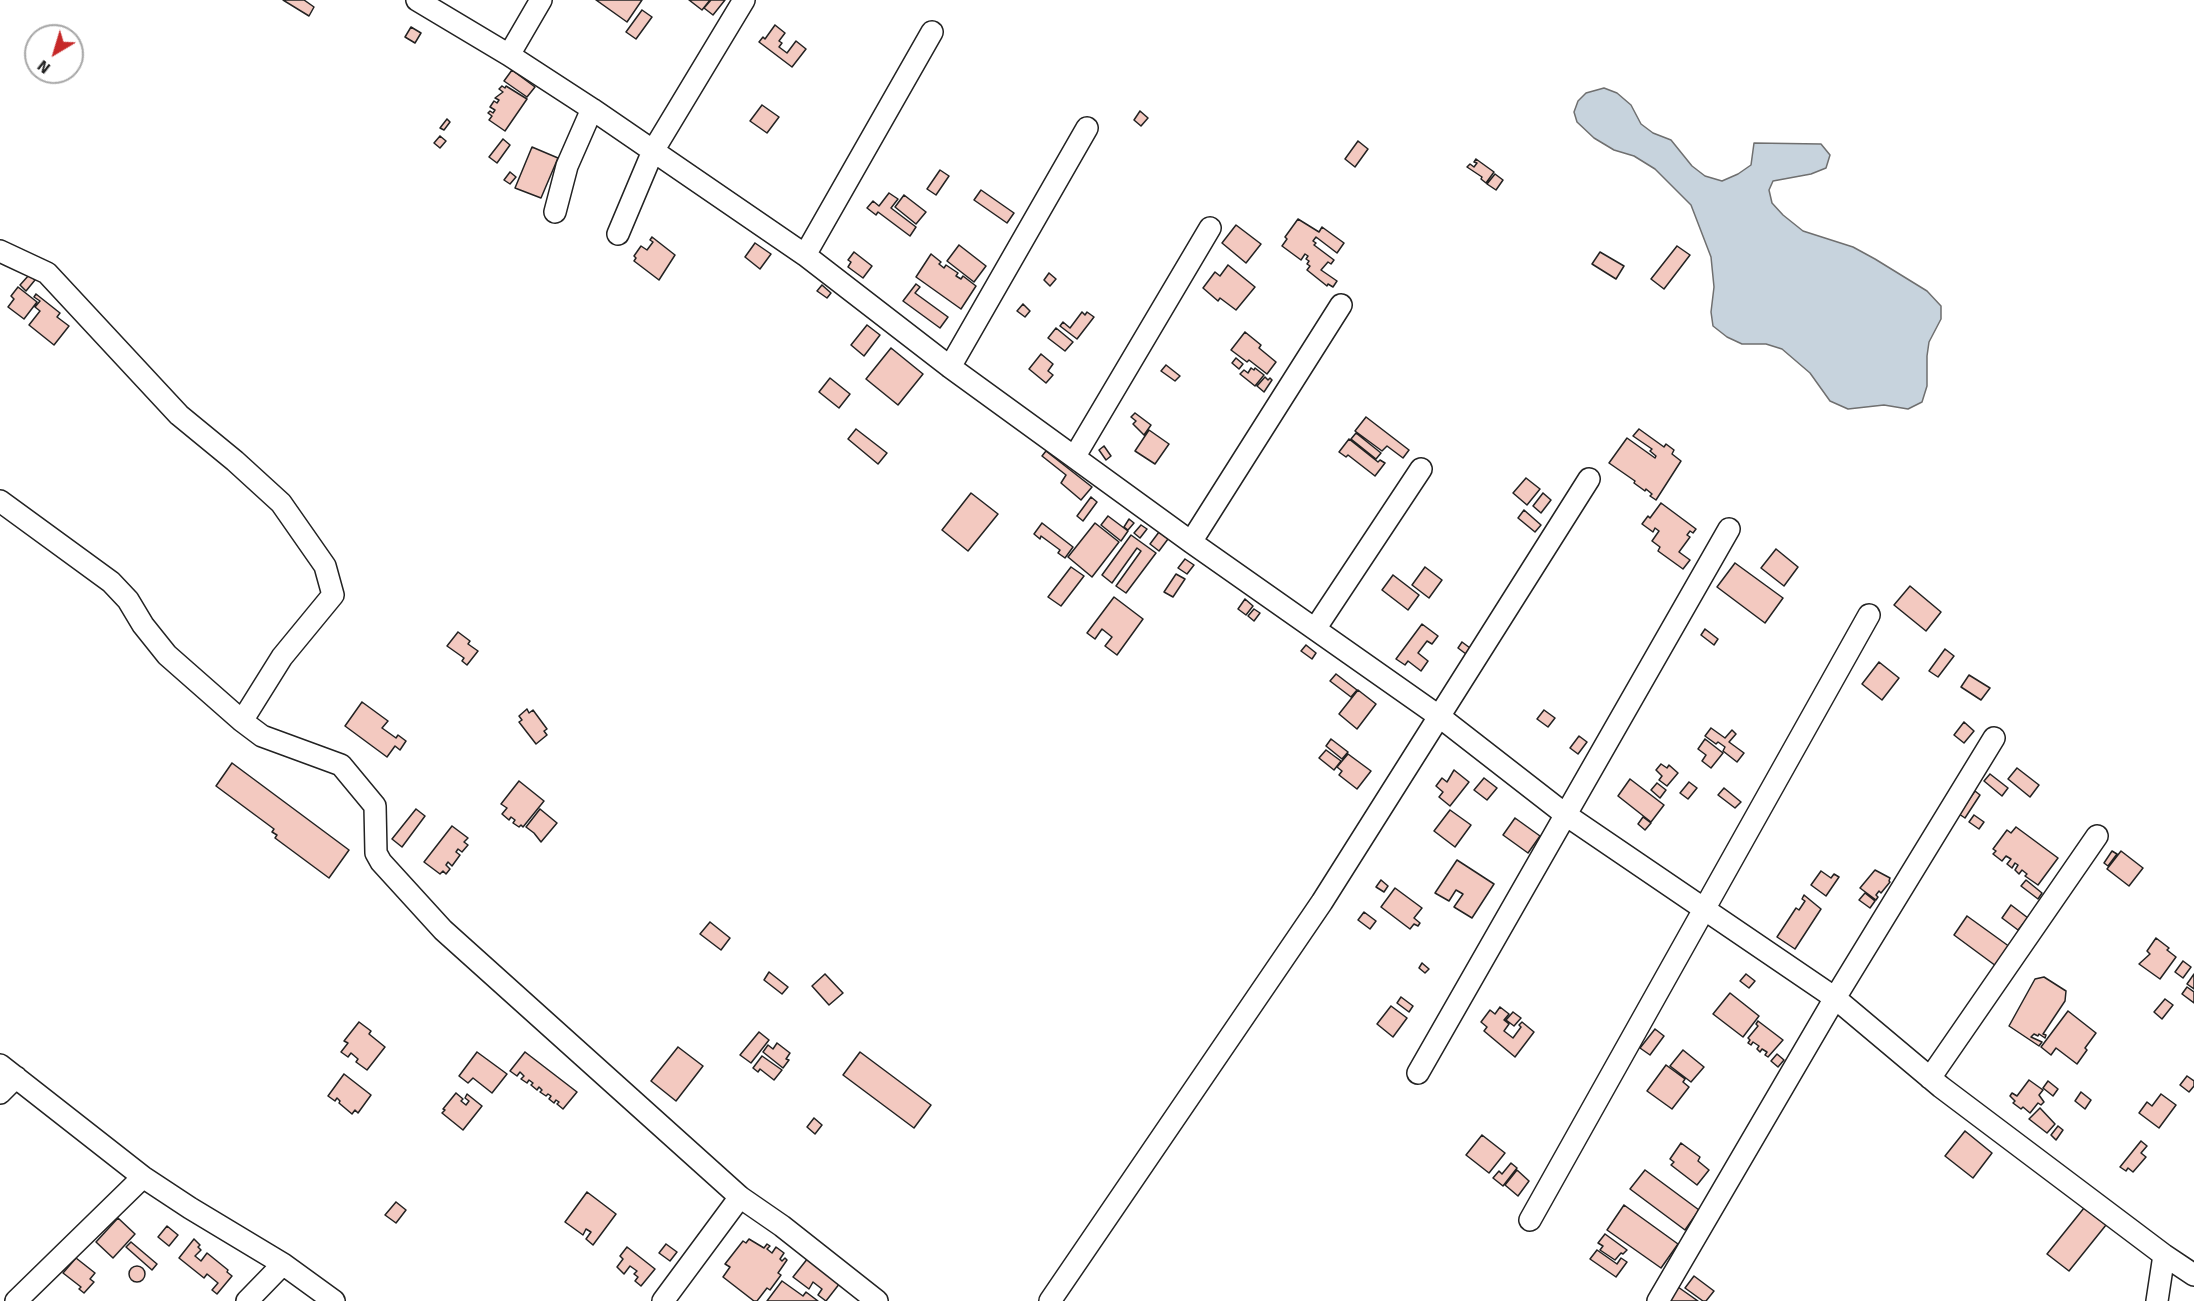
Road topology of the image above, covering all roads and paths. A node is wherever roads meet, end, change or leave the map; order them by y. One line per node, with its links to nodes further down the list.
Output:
1 (417, 0): 5 (street)
2 (541, 0): 5 (street)
3 (744, 0): 8 (street)
4 (932, 32): 13 (street)
5 (509, 55): 6 (street)
6 (592, 109): 8 (street); 9 (street)
7 (1087, 128): 15 (street)
8 (653, 151): 11 (street); 13 (street)
9 (555, 212)
10 (1210, 228): 16 (street)
11 (618, 234)
12 (0, 251): 25 (street)
13 (805, 255): 15 (street)
14 (1341, 305): 21 (street)
15 (950, 367): 16 (street)
16 (1075, 456): 21 (street)
17 (1421, 469): 23 (street)
18 (1589, 479): 24 (street)
19 (0, 501): 25 (street)
20 (1729, 529): 27 (street)
21 (1191, 542): 23 (street)
22 (1869, 615): 29 (street)
23 (1315, 629): 24 (street)
24 (1440, 717): 27 (street); 46 (street)
25 (242, 721): 36 (street)
26 (1994, 738): 30 (street)
27 (1566, 815): 29 (street); 32 (street)
28 (2097, 836): 33 (street)
29 (1703, 909): 30 (street); 37 (street)
30 (1835, 998): 33 (street); 47 (street)
31 (8, 1071): 34 (street); 35 (street)
32 (1418, 1072)
33 (1929, 1078): 38 (street)
34 (0, 1093)
35 (143, 1177): 39 (street); 41 (street)
36 (740, 1197): 44 (street); 45 (street)
37 (1530, 1220)
38 (2164, 1255): 40 (street); 48 (street)
39 (283, 1264): 42 (street); 43 (street)
40 (2194, 1275)
41 (16, 1301)
42 (248, 1301)
43 (334, 1301)
44 (663, 1301)
45 (877, 1301)
46 (1050, 1301)
47 (1658, 1301)
48 (2157, 1301)

